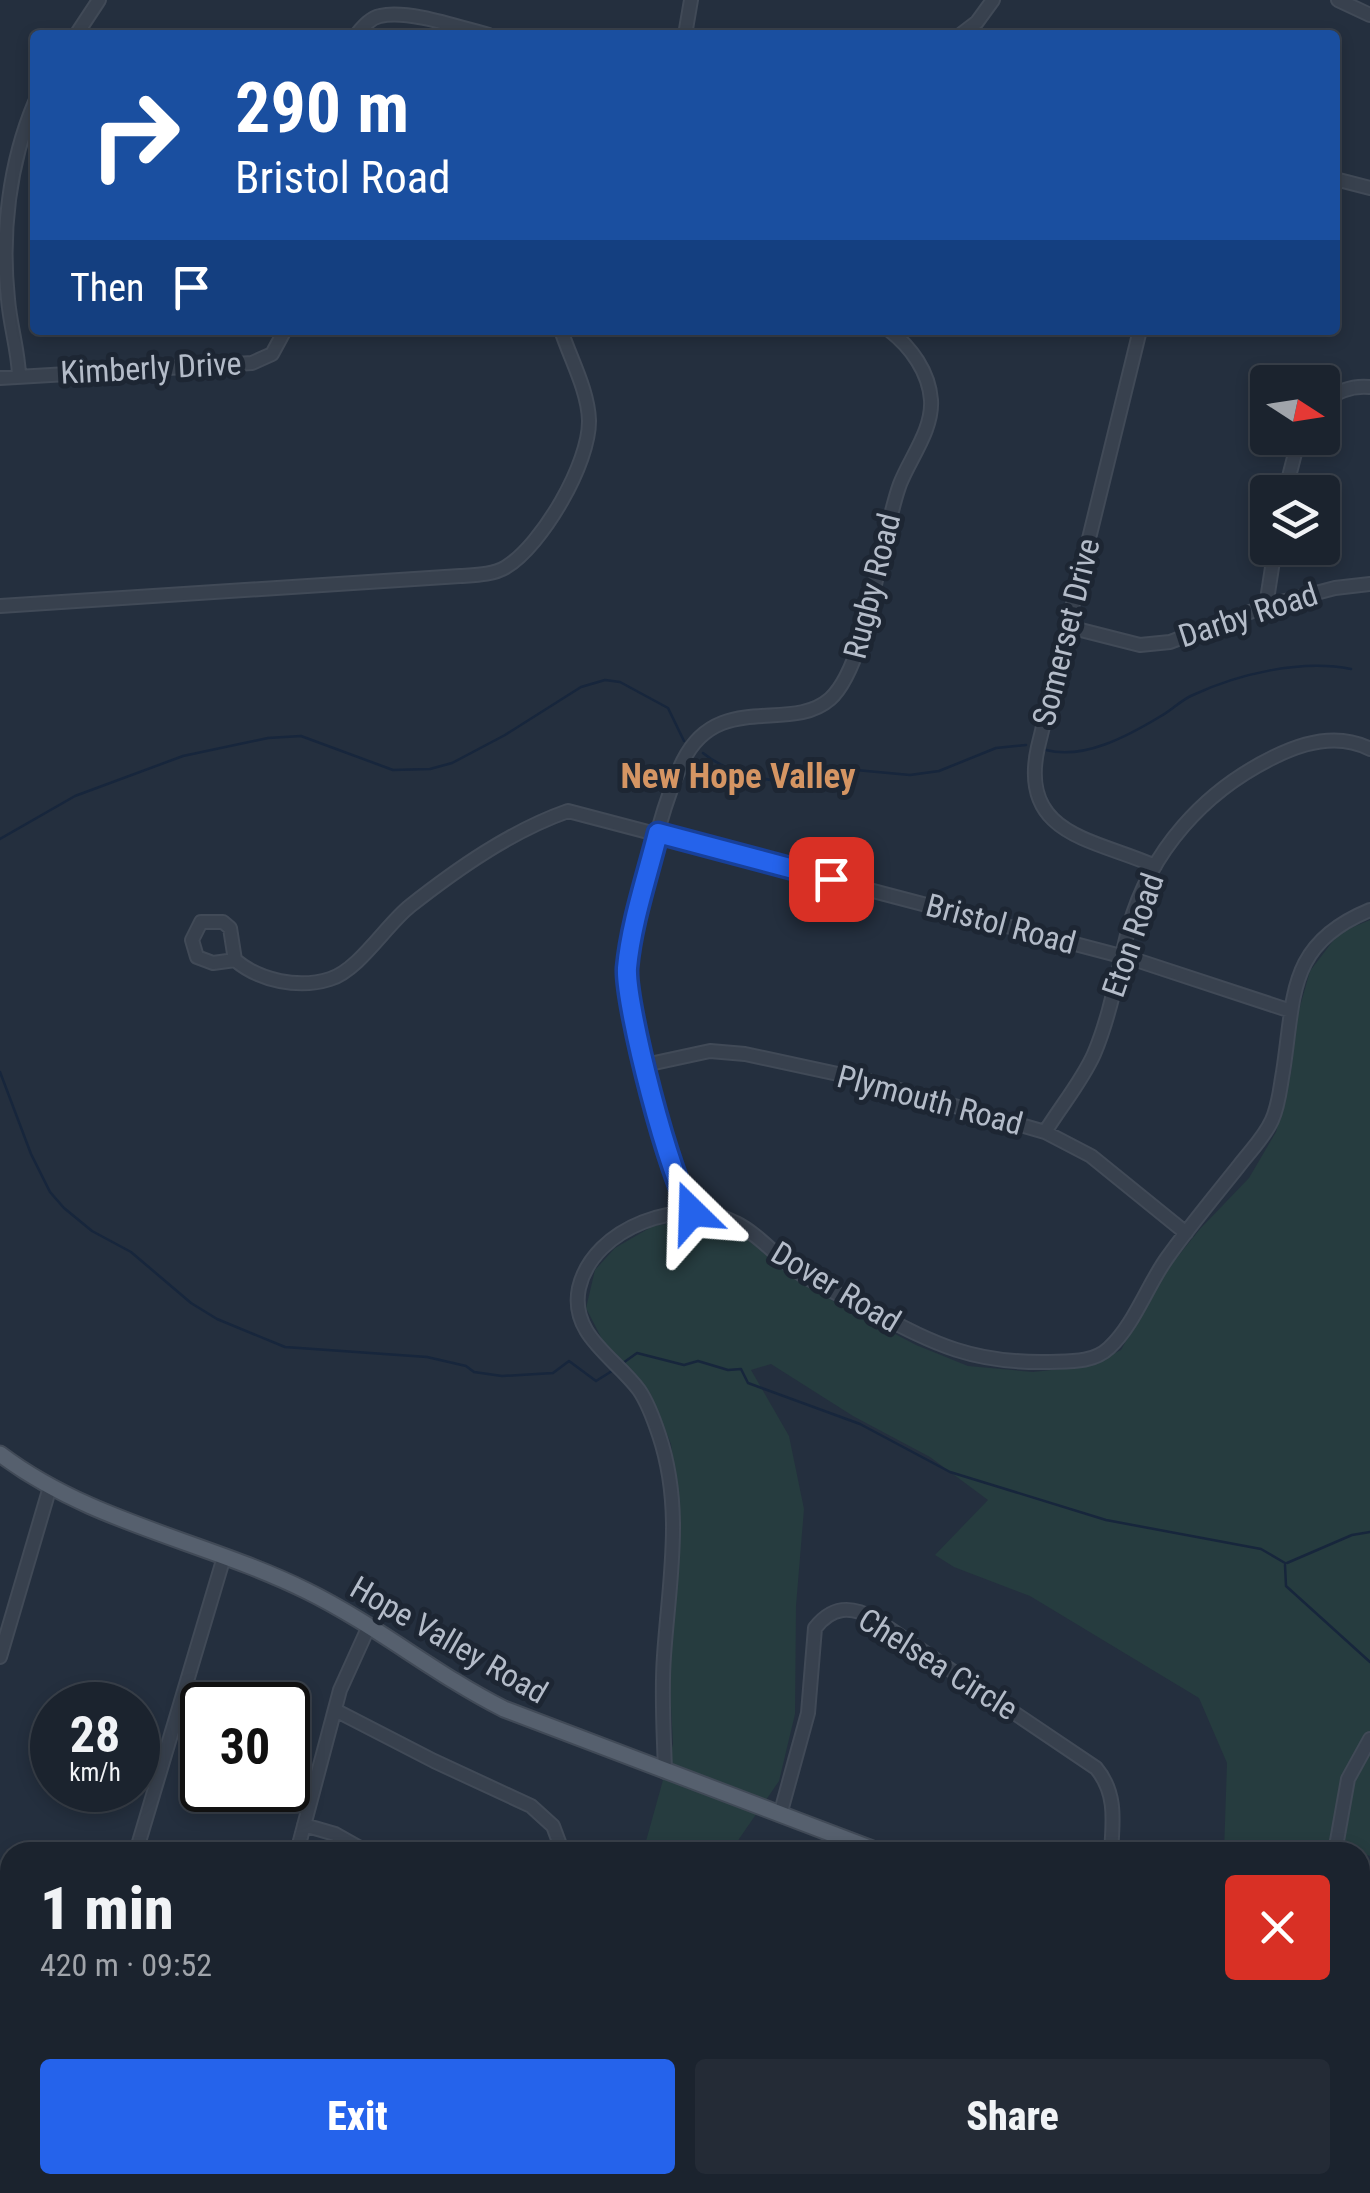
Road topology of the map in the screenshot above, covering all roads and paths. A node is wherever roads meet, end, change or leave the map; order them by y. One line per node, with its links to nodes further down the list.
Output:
1 (99, 0): 6 (street)
2 (691, 0): 9 (street)
3 (993, 0): 10 (street)
4 (1338, 0): 5 (street)
5 (1370, 15)
6 (79, 30)
7 (361, 30): 8 (street)
8 (467, 30)
9 (685, 30)
10 (966, 30)
11 (30, 115): 18 (street)
12 (1340, 180): 13 (street)
13 (1370, 188)
14 (282, 335): 18 (street, Kimberly Drive)
15 (563, 335): 24 (street)
16 (894, 335): 28 (street, Rugby Road)
17 (1139, 335): 26 (street, Somerset Drive)
18 (20, 375): 19 (street, Kimberly Drive)
19 (0, 378)
20 (1370, 387): 21 (street)
21 (1340, 390)
22 (1272, 565): 25 (street)
23 (1370, 584): 25 (street, Darby Road)
24 (0, 606)
25 (1266, 606): 26 (street, Darby Road)
26 (1069, 627): 29 (street, Somerset Drive)
27 (1370, 750): 29 (street, Eton Road)
28 (658, 833): 31 (street, Bristol Road); 32 (street, Bristol Road); 34 (street, Rugby Road)
29 (1155, 866): 31 (street, Eton Road)
30 (1370, 910): 33 (street, Dover Road)
31 (1122, 956): 33 (street, Bristol Road); 35 (street, Eton Road)
32 (236, 960)
33 (1291, 1011): 37 (street, Dover Road)
34 (645, 1066): 35 (street, Plymouth Road); 36 (street, Rugby Road)
35 (1045, 1132): 37 (street, Plymouth Road)
36 (692, 1212): 37 (street, Dover Road); 45 (street, Dover Road)
37 (1186, 1233)
38 (0, 1454): 39 (main road, Hope Valley Road)
39 (50, 1487): 40 (main road, Hope Valley Road); 42 (street)
40 (224, 1557): 41 (main road, Hope Valley Road); 48 (street)
41 (369, 1626): 43 (street); 45 (main road, Hope Valley Road)
42 (0, 1657)
43 (335, 1710): 47 (street); 51 (street)
44 (1370, 1739): 54 (street)
45 (665, 1772): 46 (main road, Hope Valley Road)
46 (780, 1815): 52 (main road, Hope Valley Road); 53 (street, Chelsea Circle)
47 (304, 1825): 49 (street); 50 (street)
48 (139, 1842)
49 (300, 1842)
50 (350, 1842)
51 (559, 1842)
52 (853, 1842)
53 (1111, 1842)
54 (1337, 1842)

